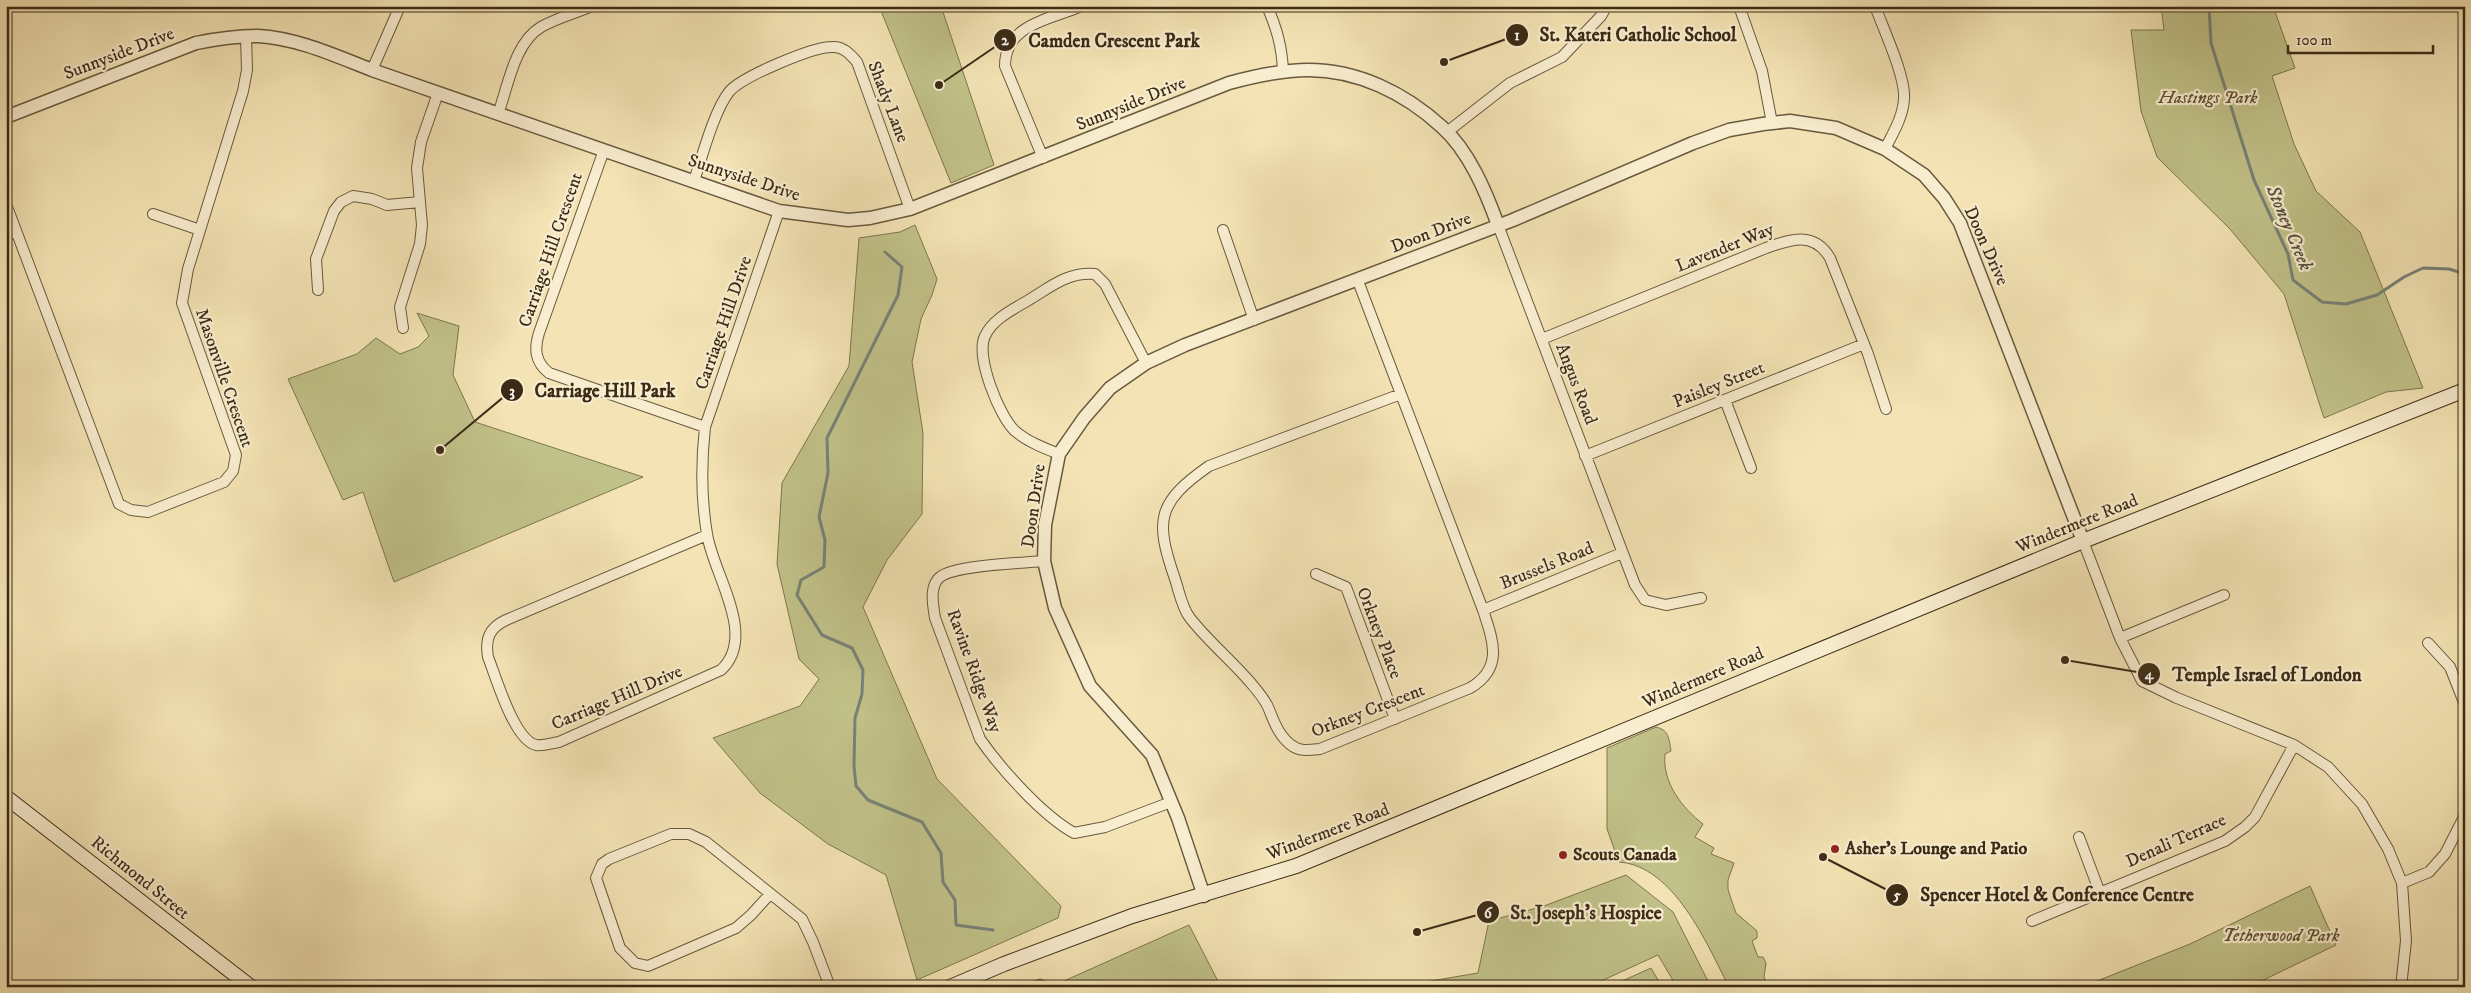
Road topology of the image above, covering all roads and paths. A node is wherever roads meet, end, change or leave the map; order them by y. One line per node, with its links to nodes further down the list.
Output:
1 (400, 6): 9 (street)
2 (592, 6): 12 (street)
3 (1082, 6): 18 (street)
4 (1267, 6): 10 (street)
5 (1606, 6): 15 (street)
6 (1739, 6): 14 (street)
7 (1875, 6): 16 (street)
8 (246, 37): 9 (street, Sunnyside Drive); 13 (street, Sunnyside Drive); 26 (street, Masonville Crescent)
9 (372, 70): 11 (street, Sunnyside Drive)
10 (1283, 72): 15 (street, Sunnyside Drive); 18 (street, Sunnyside Drive)
11 (438, 93): 12 (street, Sunnyside Drive); 20 (street)
12 (498, 114): 17 (street, Sunnyside Drive)
13 (6, 117)
14 (1772, 123): 16 (street, Doon Drive); 25 (street, Doon Drive)
15 (1447, 132): 25 (street, Sunnyside Drive)
16 (1885, 149): 46 (street, Doon Drive)
17 (604, 150): 19 (street, Sunnyside Drive); 41 (street, Carriage Hill Crescent)
18 (1043, 158): 22 (street, Sunnyside Drive)
19 (694, 181): 22 (street, Shady Lane); 23 (street, Sunnyside Drive)
20 (420, 202): 31 (street); 33 (street)
21 (6, 204): 28 (street, Masonville Crescent)
22 (910, 209): 23 (street, Sunnyside Drive)
23 (779, 211): 41 (street, Carriage Hill Drive)
24 (153, 214): 26 (street)
25 (1498, 226): 30 (street, Doon Drive); 34 (street, Angus Road)
26 (200, 230): 28 (street, Masonville Crescent)
27 (1223, 230): 32 (street)
28 (16, 231): 29 (street)
29 (6, 236)
30 (1358, 281): 32 (street, Doon Drive); 38 (street, Orkney Crescent)
31 (318, 290)
32 (1254, 320): 36 (street, Doon Drive)
33 (403, 328)
34 (1542, 340): 35 (street, Lavender Way); 43 (street, Angus Road)
35 (1864, 344): 39 (street, Paisley Street); 40 (street, Lavender Way)
36 (1146, 363): 42 (street, Doon Drive); 42 (street)
37 (2465, 390): 46 (main road, Windermere Road)
38 (1401, 394): 52 (street, Orkney Crescent); 56 (street, Orkney Crescent)
39 (1725, 400): 43 (street, Paisley Street); 44 (street)
40 (1886, 409)
41 (705, 427): 45 (street, Carriage Hill Drive)
42 (1059, 454): 48 (street, Doon Drive)
43 (1586, 456): 47 (street, Angus Road)
44 (1751, 468)
45 (707, 535): 45 (street, Carriage Hill Drive)
46 (2083, 541): 53 (street); 65 (main road, Windermere Road)
47 (1622, 553): 51 (street, Angus Road); 52 (street, Brussels Road)
48 (1044, 561): 59 (street, Doon Drive); 59 (street, Ravine Ridge Way)
49 (1316, 574): 56 (street, Orkney Place)
50 (2224, 595): 53 (street)
51 (1701, 598)
52 (1483, 610): 56 (street, Orkney Crescent)
53 (2120, 638): 57 (street)
54 (2428, 643): 55 (street)
55 (2465, 705)
56 (1395, 719)
57 (2294, 745): 62 (street); 63 (street, Denali Terrace)
58 (6, 797): 67 (main road, Richmond Street)
59 (1171, 802): 65 (street, Doon Drive)
60 (2465, 816): 62 (street)
61 (2079, 837): 63 (street)
62 (2402, 882): 70 (street)
63 (2100, 893): 66 (street, Denali Terrace)
64 (770, 894): 64 (street); 68 (street)
65 (1204, 896): 69 (main road, Windermere Road)
66 (2032, 921)
67 (251, 987)
68 (830, 987)
69 (950, 987)
70 (2401, 987)

